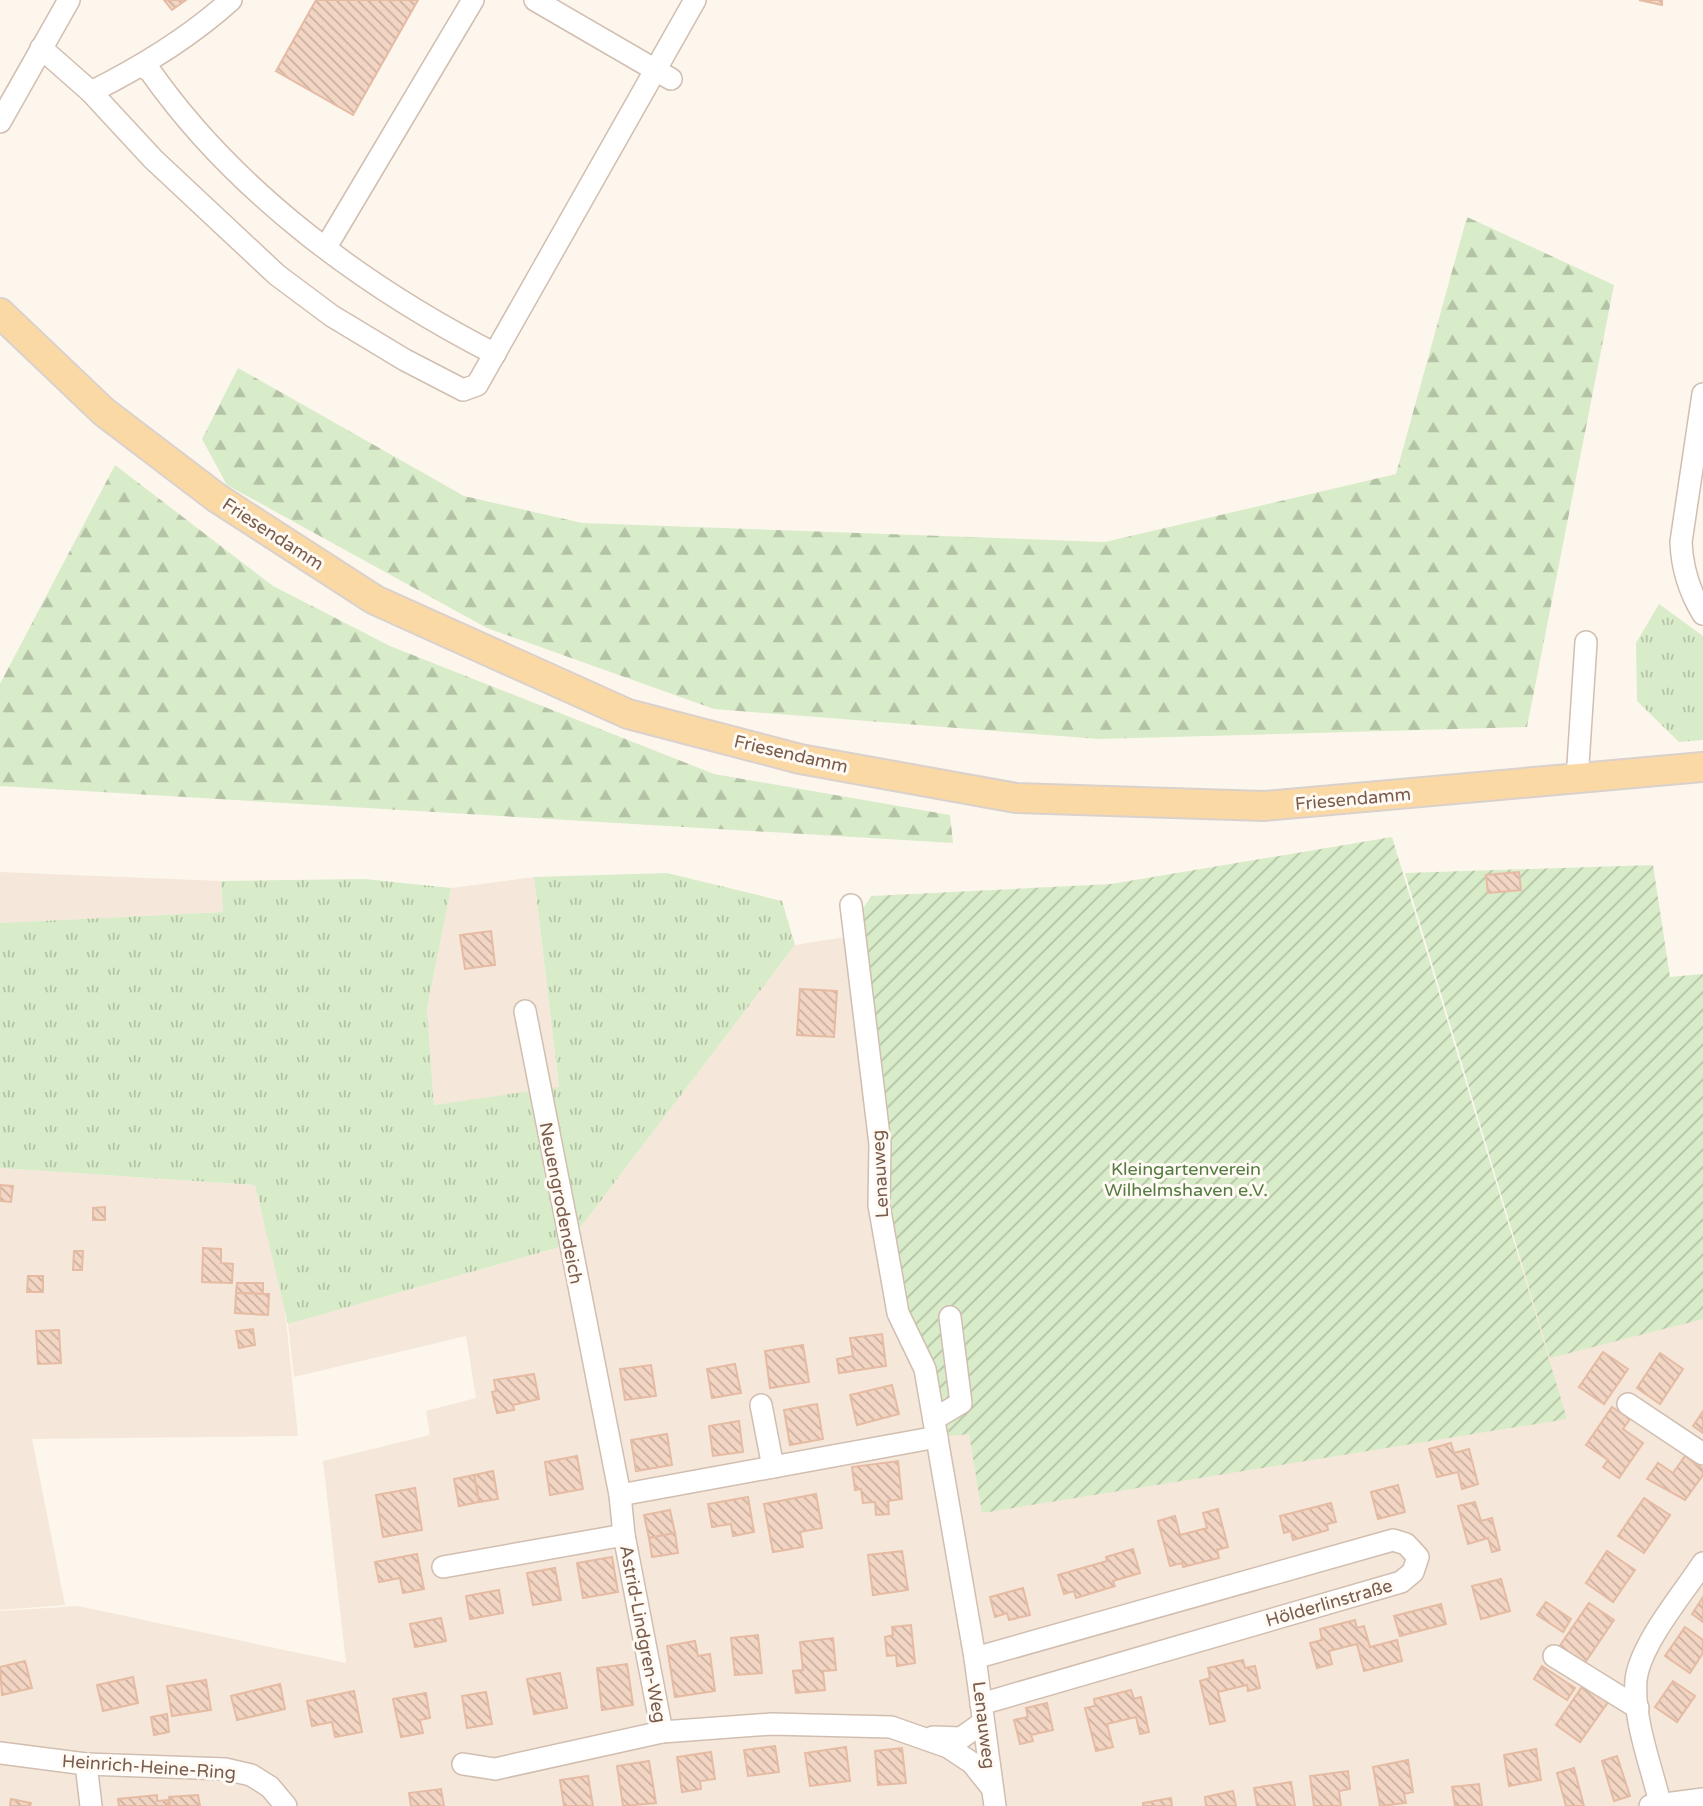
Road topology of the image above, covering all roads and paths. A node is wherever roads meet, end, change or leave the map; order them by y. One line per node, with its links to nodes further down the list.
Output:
1 (69, 0): 6 (street)
2 (231, 0): 7 (street)
3 (473, 0): 11 (street)
4 (536, 0): 8 (street)
5 (695, 0): 8 (street)
6 (41, 48): 9 (street); 10 (street)
7 (142, 66): 9 (street); 11 (street)
8 (664, 74): 13 (street)
9 (91, 92): 13 (street)
10 (0, 122)
11 (326, 247): 13 (street)
12 (0, 313): 18 (main road, Friesendamm)
13 (495, 354)
14 (1703, 394): 15 (street)
15 (1703, 614)
16 (1586, 642): 18 (street)
17 (1703, 768): 18 (main road, Friesendamm)
18 (1577, 780)
19 (851, 905): 25 (street, Lenauweg)
20 (525, 1011): 22 (street, Neuengrodendeich)
21 (950, 1317): 25 (street)
22 (598, 1394): 28 (street, Astrid-Lindgren-Weg)
23 (1628, 1404): 26 (street)
24 (761, 1405): 27 (street)
25 (935, 1428): 27 (street); 33 (street, Lenauweg)
26 (1703, 1454)
27 (773, 1467): 28 (street)
28 (620, 1495): 29 (street, Astrid-Lindgren-Weg)
29 (624, 1535): 31 (street, Astrid-Lindgren-Weg); 36 (street, Astrid-Lindgren-Weg)
30 (1703, 1563): 34 (street)
31 (443, 1567)
32 (1554, 1656): 34 (street)
33 (975, 1658): 35 (street, Lenauweg); 35 (street, Hölderlinstraße)
34 (1638, 1708): 43 (street)
35 (982, 1714): 37 (street); 41 (street, Lenauweg)
36 (662, 1732): 37 (street); 40 (street)
37 (924, 1736): 41 (street)
38 (0, 1753): 39 (street, Heinrich-Heine-Ring)
39 (86, 1764): 44 (street); 45 (street, Heinrich-Heine-Ring)
40 (463, 1764)
41 (994, 1797)
42 (1703, 1799): 43 (street)
43 (1655, 1804)
44 (91, 1806)
45 (286, 1806)

